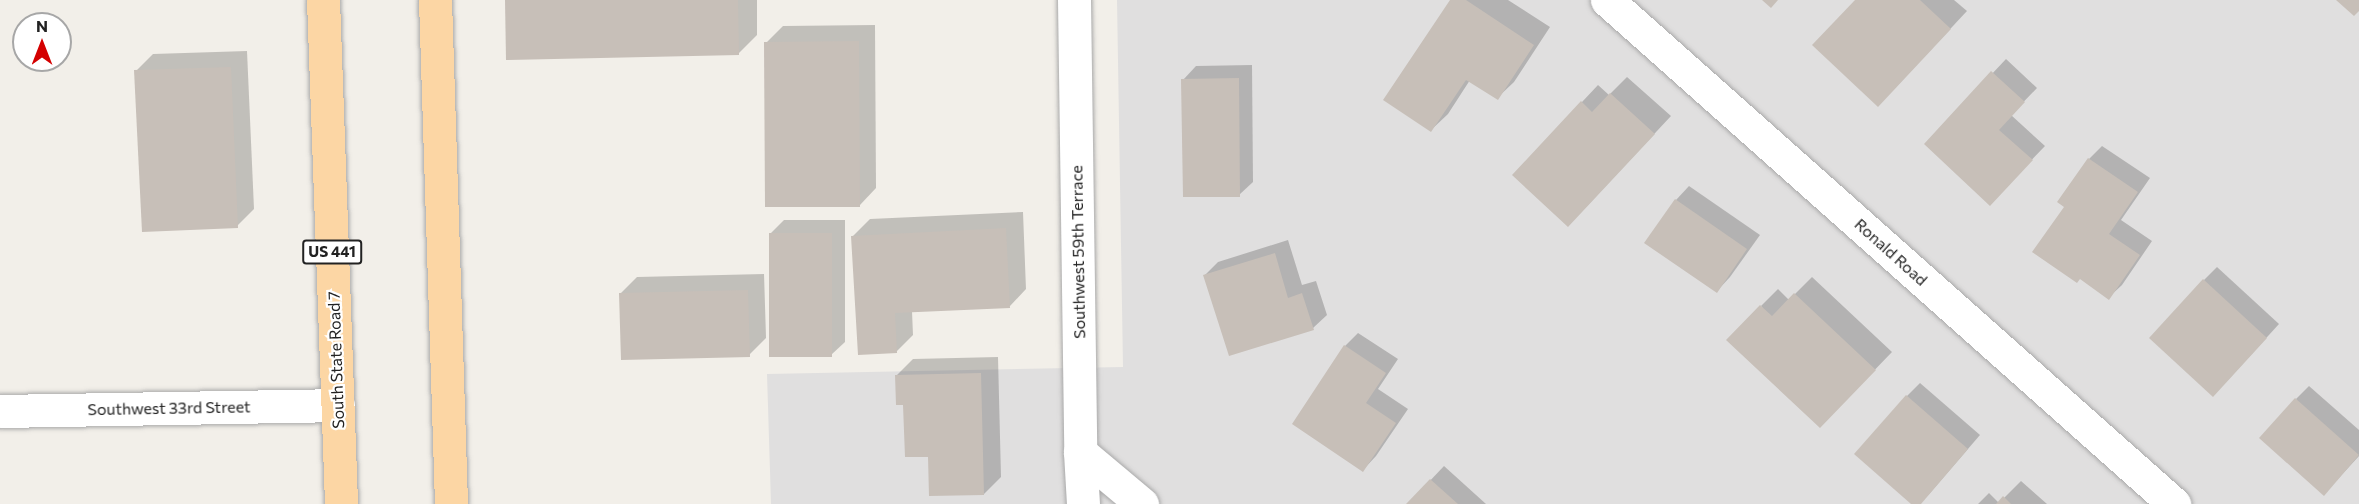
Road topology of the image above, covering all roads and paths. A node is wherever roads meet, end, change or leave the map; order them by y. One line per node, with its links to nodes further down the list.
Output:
1 (323, 0): 5 (main road, South State Road 7 / US 441)
2 (435, 0): 9 (main road)
3 (1074, 0): 7 (street, Southwest 59th Terrace)
4 (1607, 0): 12 (street, Ronald Road)
5 (338, 405): 6 (street, Southwest 33rd Street); 8 (main road, South State Road 7 / US 441)
6 (0, 411)
7 (1080, 452): 10 (street, Southwest 59th Terrace); 11 (street)
8 (341, 504)
9 (451, 504)
10 (1083, 504)
11 (1142, 504)
12 (2174, 504)

